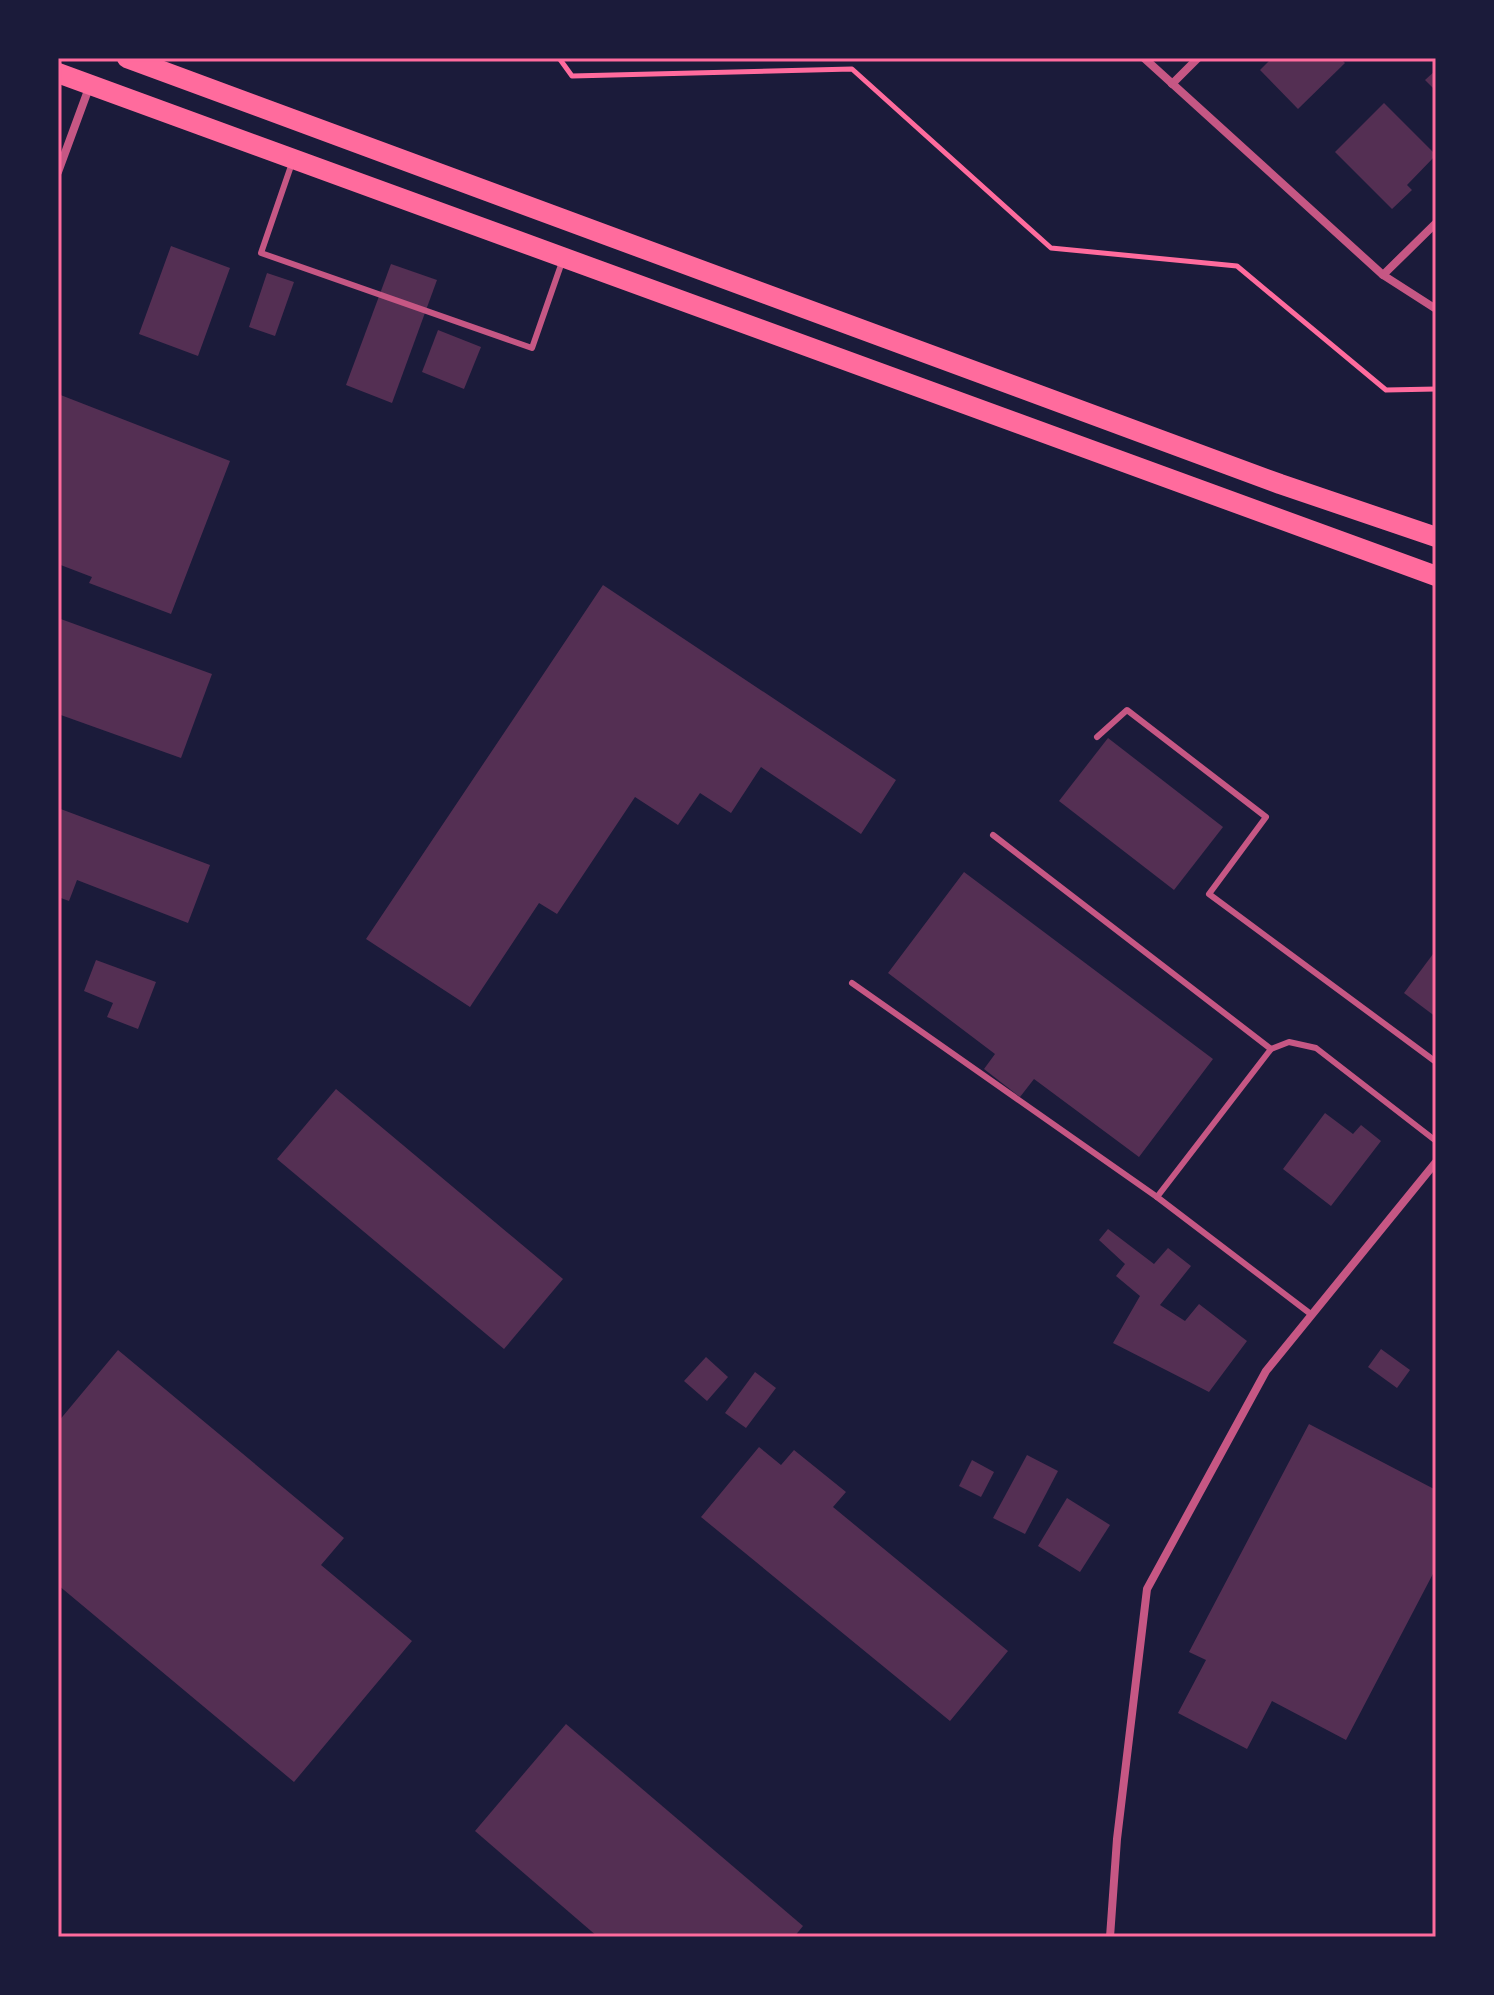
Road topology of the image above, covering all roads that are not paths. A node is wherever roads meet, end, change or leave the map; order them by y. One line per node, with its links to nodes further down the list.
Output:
1 (127, 58): 13 (main road)
2 (1144, 58): 6 (street)
3 (1198, 58): 6 (street)
4 (58, 73): 5 (main road)
5 (90, 84): 7 (main road); 8 (street)
6 (1172, 84): 11 (street)
7 (293, 160): 10 (main road); 10 (lane)
8 (58, 172)
9 (1436, 223): 11 (street)
10 (563, 259): 14 (main road)
11 (1383, 275): 12 (street)
12 (1436, 309)
13 (1436, 537)
14 (1436, 576)
15 (1097, 737): 19 (lane)
16 (993, 835): 18 (lane)
17 (852, 983): 22 (lane)
18 (1271, 1049): 20 (lane); 22 (lane)
19 (1436, 1062)
20 (1436, 1141)
21 (1436, 1162): 23 (street)
22 (1157, 1197): 23 (lane)
23 (1312, 1315): 24 (street)
24 (1110, 1937)

